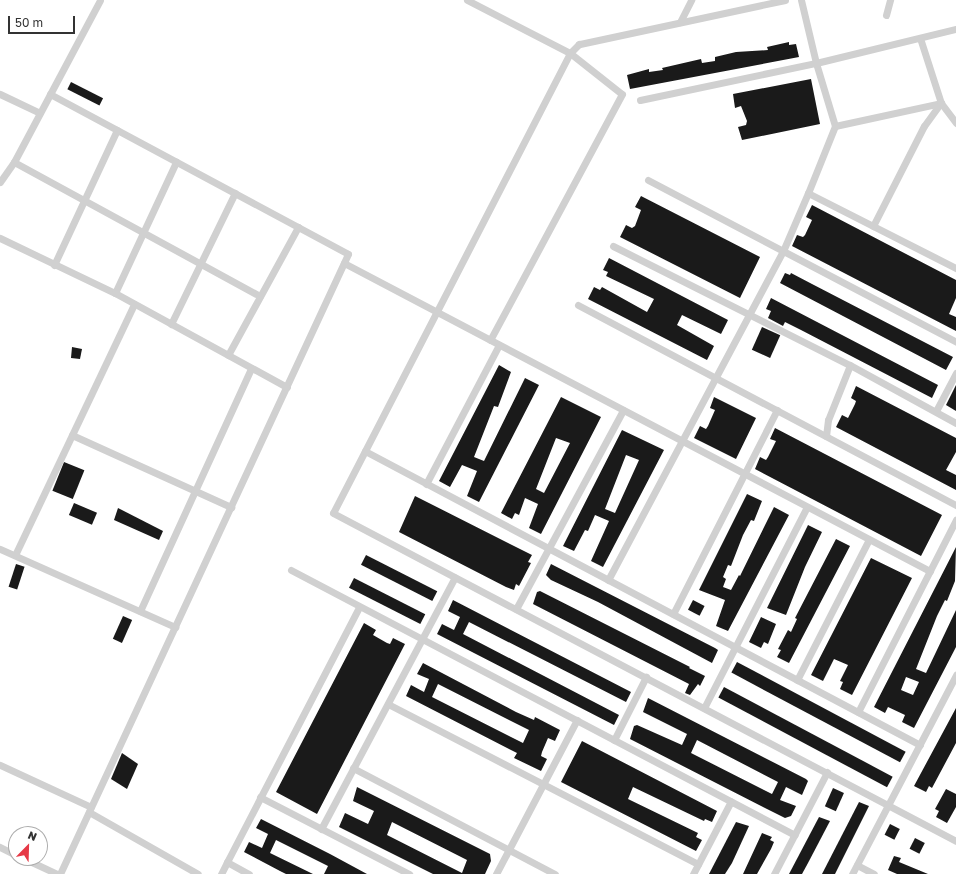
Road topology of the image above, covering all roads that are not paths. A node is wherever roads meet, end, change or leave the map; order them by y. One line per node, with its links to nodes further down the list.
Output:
1 (100, 0): 14 (street)
2 (467, 0): 11 (street)
3 (691, 0): 8 (street)
4 (786, 0): 8 (street)
5 (801, 0): 12 (street)
6 (890, 0): 7 (street)
7 (886, 14)
8 (680, 22): 11 (street)
9 (956, 29): 10 (street)
10 (920, 38): 12 (street); 16 (street)
11 (570, 52): 42 (street); 45 (street)
12 (816, 63): 15 (street); 19 (street)
13 (0, 94): 17 (street)
14 (50, 94): 17 (street); 20 (street)
15 (640, 100)
16 (941, 103): 18 (street); 19 (street); 28 (street)
17 (40, 113): 21 (street)
18 (956, 123)
19 (835, 126): 26 (street)
20 (117, 130): 22 (street); 27 (street)
21 (14, 162): 24 (street); 27 (street)
22 (176, 162): 25 (street); 30 (street)
23 (648, 180): 33 (street)
24 (0, 182)
25 (235, 193): 29 (street); 35 (street)
26 (808, 193): 28 (street); 33 (street)
27 (84, 200): 30 (street); 36 (street)
28 (873, 226): 37 (street)
29 (298, 227): 34 (street); 39 (street)
30 (143, 232): 35 (street); 38 (street)
31 (0, 238): 36 (street)
32 (613, 246): 43 (street)
33 (784, 251): 43 (street); 46 (street)
34 (344, 263): 42 (street); 53 (street)
35 (200, 264): 39 (street); 44 (street)
36 (54, 265): 38 (street)
37 (956, 268)
38 (115, 293): 40 (street)
39 (260, 296): 48 (street)
40 (134, 304): 44 (street); 58 (street)
41 (578, 305): 52 (street)
42 (437, 312): 45 (street); 61 (street)
43 (750, 314): 49 (street); 52 (street)
44 (171, 324): 48 (street)
45 (490, 340): 47 (street)
46 (956, 342)
47 (498, 344): 54 (street); 63 (street)
48 (228, 355): 50 (street)
49 (850, 365): 56 (street); 59 (street)
50 (251, 368): 53 (street); 64 (street)
51 (956, 373): 56 (street)
52 (717, 379): 55 (street); 60 (street)
53 (287, 387): 66 (street)
54 (623, 410): 60 (street); 71 (street)
55 (777, 410): 59 (street); 62 (street)
56 (936, 411): 57 (street)
57 (956, 423)
58 (72, 435): 64 (street); 72 (street)
59 (826, 436): 65 (street)
60 (683, 441): 62 (street); 76 (street)
61 (365, 451): 63 (street); 75 (street)
62 (744, 474): 67 (street); 80 (street)
63 (426, 484): 71 (street)
64 (195, 491): 66 (street); 79 (street)
65 (956, 505)
66 (231, 507): 81 (street)
67 (807, 507): 69 (street); 83 (street)
68 (956, 520): 74 (street)
69 (869, 539): 74 (street); 86 (street)
70 (0, 548): 72 (street)
71 (549, 549): 76 (street); 78 (street)
72 (15, 555): 79 (street)
73 (291, 570): 77 (street)
74 (930, 571): 89 (street)
75 (455, 577): 78 (street); 82 (street)
76 (608, 580): 80 (street)
77 (359, 607): 82 (street); 97 (street)
78 (516, 609): 85 (street)
79 (140, 612): 81 (street)
80 (673, 614): 83 (street)
81 (175, 627): 100 (street)
82 (422, 639): 87 (street); 90 (street)
83 (735, 647): 86 (street); 88 (street)
84 (956, 675): 92 (street)
85 (646, 677): 88 (street); 91 (street)
86 (797, 680): 89 (street)
87 (388, 704): 94 (street); 96 (street)
88 (704, 708): 95 (street)
89 (858, 712): 92 (street)
90 (577, 720): 91 (street); 96 (street)
91 (614, 740): 98 (street)
92 (920, 745): 99 (street)
93 (0, 765): 100 (street)
94 (353, 768): 101 (street); 105 (street)
95 (827, 772): 99 (street); 103 (street)
96 (543, 784): 105 (street); 107 (street)
97 (260, 797): 101 (street); 106 (street)
98 (731, 801): 103 (street); 107 (street)
99 (888, 805): 104 (street); 108 (street)
100 (90, 809): 111 (street); 112 (street)
101 (321, 829): 110 (street)
102 (956, 832): 104 (street)
103 (795, 835): 119 (street)
104 (954, 840)
105 (508, 850): 116 (street); 117 (street)
106 (227, 862): 113 (street); 114 (street)
107 (698, 864): 118 (street)
108 (857, 865): 120 (street); 121 (street)
109 (41, 866): 111 (street)
110 (395, 871): 115 (street)
111 (59, 874)
112 (198, 874)
113 (221, 874)
114 (249, 874)
115 (409, 874)
116 (496, 874)
117 (555, 874)
118 (693, 874)
119 (774, 874)
120 (852, 874)
121 (874, 874)

